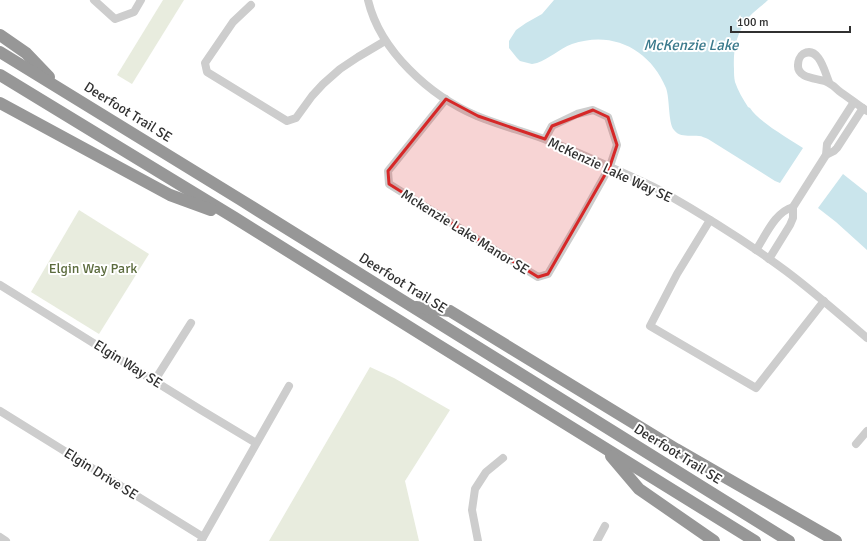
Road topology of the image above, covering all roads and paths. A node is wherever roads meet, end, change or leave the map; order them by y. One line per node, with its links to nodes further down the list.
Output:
1 (94, 0): 2 (street)
2 (141, 0)
3 (368, 0): 6 (street, McKenzie Lake Way SE)
4 (251, 5): 6 (street)
5 (0, 34): 10 (highway)
6 (385, 41): 11 (street, McKenzie Lake Way SE)
7 (0, 52): 10 (highway, Deerfoot Trail SE)
8 (0, 75): 20 (highway)
9 (829, 82): 12 (street)
10 (59, 88): 26 (highway, Deerfoot Trail SE)
11 (446, 98): 16 (street, McKenzie Lake Way SE); 18 (street, Mckenzie Lake Manor SE)
12 (854, 102): 15 (street); 17 (street)
13 (0, 104): 14 (highway)
14 (6, 109): 20 (highway)
15 (865, 110): 17 (street)
16 (545, 139): 18 (street, McKenzie Lake Way SE); 18 (street)
17 (826, 155): 19 (street)
18 (610, 166): 21 (street, McKenzie Lake Way SE)
19 (793, 207): 22 (street); 23 (street)
20 (235, 218): 35 (highway)
21 (710, 220): 22 (street, McKenzie Lake Way SE); 25 (street)
22 (756, 250): 23 (street, McKenzie Lake Way SE)
23 (769, 259): 25 (street, McKenzie Lake Way SE)
24 (0, 284): 29 (street, Elgin Way SE)
25 (824, 301): 28 (street, McKenzie Lake Way SE)
26 (411, 306): 45 (highway, Deerfoot Trail SE); 46 (highway)
27 (191, 323): 29 (street)
28 (867, 338)
29 (155, 380): 33 (street, Elgin Way SE)
30 (289, 386): 33 (street)
31 (0, 411): 39 (street, Elgin Drive SE)
32 (867, 431): 34 (street)
33 (256, 443): 39 (street)
34 (856, 444)
35 (602, 446): 43 (highway); 44 (highway)
36 (503, 458): 41 (street)
37 (605, 526): 42 (street)
38 (0, 537): 40 (street)
39 (202, 539)
40 (6, 541)
41 (478, 541)
42 (598, 541)
43 (714, 541)
44 (755, 541)
45 (789, 541)
46 (836, 541)

